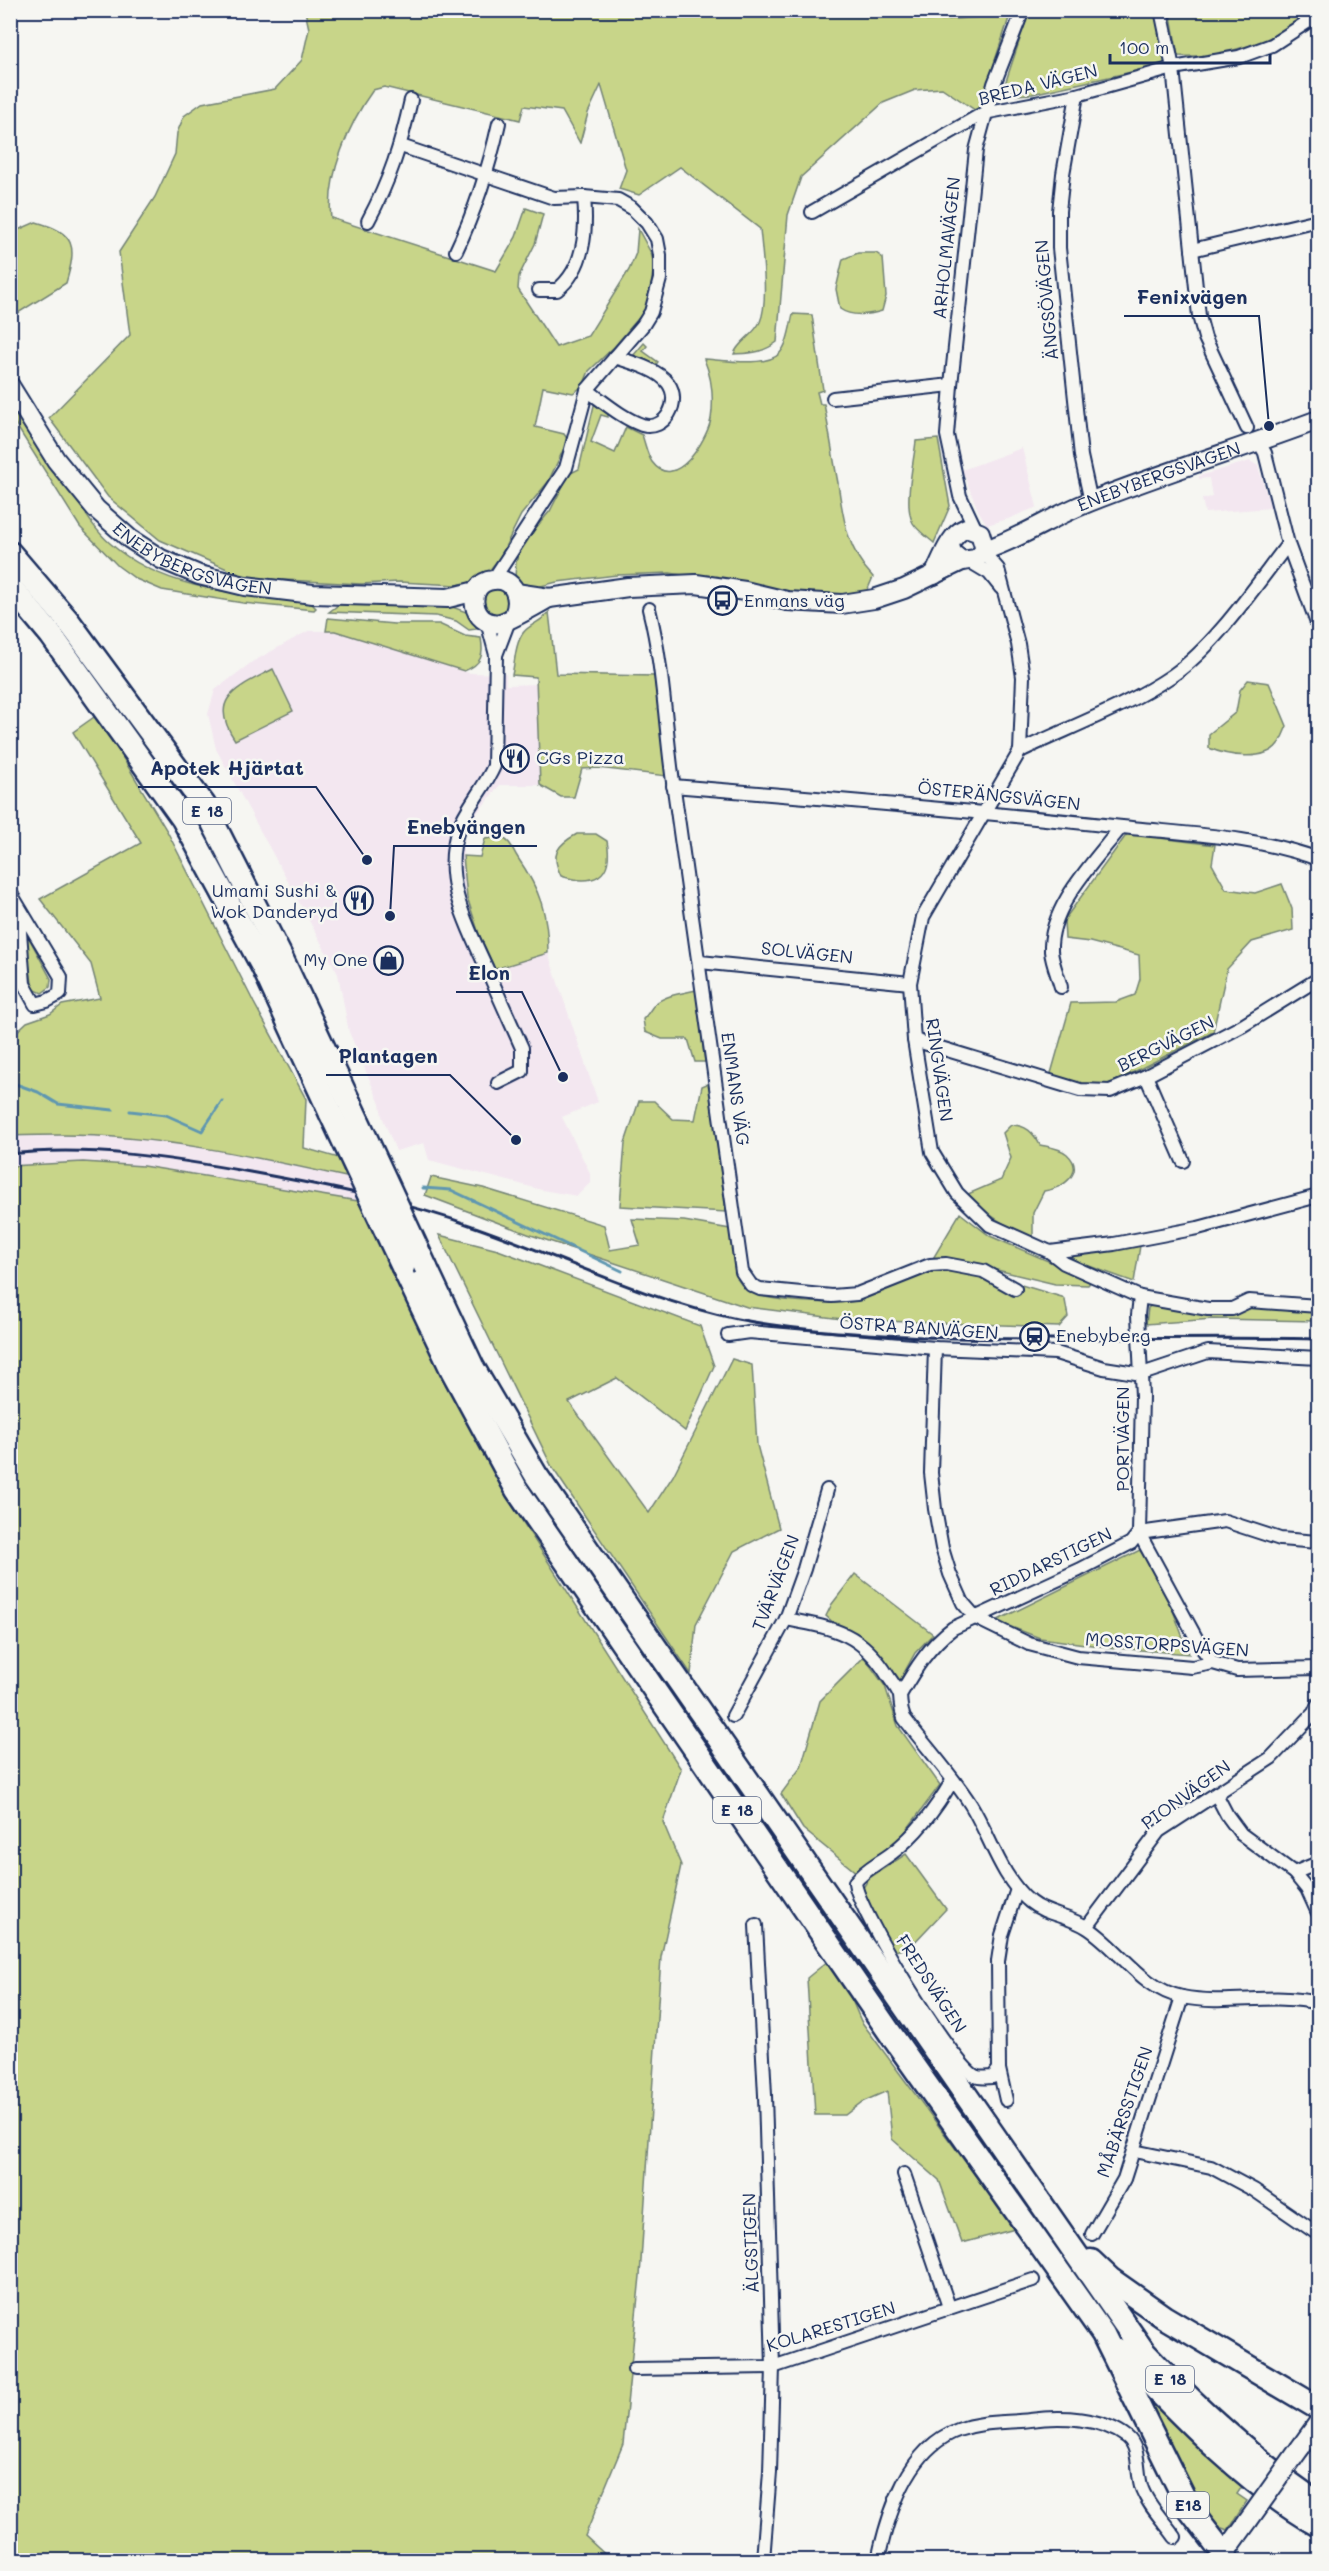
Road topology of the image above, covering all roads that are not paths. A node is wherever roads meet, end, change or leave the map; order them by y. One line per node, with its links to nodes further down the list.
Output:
1 (1023, 10): 7 (street, ARHOLMAVÄGEN)
2 (1161, 10): 4 (street)
3 (1318, 15): 4 (street, BREDA VÄGEN)
4 (1173, 68): 5 (street, BREDA VÄGEN); 15 (street)
5 (1077, 95): 7 (street, BREDA VÄGEN); 27 (street, ÄNGSÖVÄGEN)
6 (411, 100): 9 (street)
7 (984, 113): 12 (street, BREDA VÄGEN); 19 (street, ARHOLMAVÄGEN)
8 (499, 123): 10 (street)
9 (401, 146): 10 (street); 14 (street)
10 (487, 176): 11 (street); 16 (street)
11 (584, 197): 17 (street); 18 (street)
12 (812, 212)
13 (1318, 220): 15 (street)
14 (368, 221)
15 (1192, 250): 24 (street)
16 (456, 251)
17 (539, 290)
18 (615, 357): 21 (street); 21 (street)
19 (951, 385): 22 (street); 26 (street, ARHOLMAVÄGEN)
20 (10, 386): 34 (main road, ENEBYBERGSVÄGEN)
21 (587, 390): 31 (street)
22 (833, 398)
23 (1318, 420): 25 (main road, ENEBYBERGSVÄGEN)
24 (1247, 428)
25 (1259, 442): 27 (main road, ENEBYBERGSVÄGEN); 28 (street)
26 (960, 496): 29 (street, ARHOLMAVÄGEN); 29 (street, ARHOLMAVÄGEN)
27 (1091, 502): 29 (main road, ENEBYBERGSVÄGEN)
28 (1288, 544): 37 (street); 39 (street)
29 (971, 545): 33 (main road, ENEBYBERGSVÄGEN); 39 (street, RINGVÄGEN)
30 (10, 553): 53 (highway, E 18)
31 (506, 585): 33 (main road, ENEBYBERGSVÄGEN); 34 (main road); 36 (main road)
32 (10, 586): 53 (highway, E 18)
33 (549, 598): 36 (main road, ENEBYBERGSVÄGEN)
34 (479, 607): 36 (main road, ENEBYBERGSVÄGEN); 38 (street)
35 (649, 609): 40 (street, ENMANS VÄG)
36 (512, 617): 38 (street)
37 (1318, 627)
38 (496, 655): 52 (street)
39 (1020, 751): 41 (street, RINGVÄGEN)
40 (673, 786): 41 (street, ÖSTERÄNGSVÄGEN); 46 (street, ENMANS VÄG)
41 (984, 812): 42 (street, ÖSTERÄNGSVÄGEN); 48 (street, RINGVÄGEN)
42 (1121, 827): 43 (street, ÖSTERÄNGSVÄGEN); 49 (street)
43 (1318, 859)
44 (10, 892): 45 (street)
45 (18, 906): 45 (street)
46 (700, 962): 48 (street, SOLVÄGEN); 58 (street, ENMANS VÄG)
47 (1318, 979): 51 (street, BERGVÄGEN)
48 (910, 983): 50 (street, RINGVÄGEN)
49 (1061, 987)
50 (914, 1040): 51 (street, BERGVÄGEN); 56 (street, RINGVÄGEN)
51 (1146, 1076): 54 (street)
52 (498, 1083)
53 (340, 1108): 57 (highway, E 18, bridge)
54 (1183, 1161)
55 (1318, 1196): 56 (street)
56 (1050, 1252): 59 (street)
57 (414, 1268): 89 (highway, E 18); 94 (highway, E 18)
58 (1015, 1289)
59 (1140, 1298): 60 (street); 64 (street, PORTVÄGEN)
60 (1318, 1306)
61 (728, 1335): 62 (street, ÖSTRA BANVÄGEN)
62 (935, 1348): 64 (street, ÖSTRA BANVÄGEN); 68 (street, MOSSTORPSVÄGEN)
63 (1318, 1358): 64 (street, ÖSTRA BANVÄGEN)
64 (1142, 1374): 66 (street, PORTVÄGEN)
65 (827, 1490): 69 (street, TVÄRVÄGEN)
66 (1139, 1533): 67 (street, RIDDARSTIGEN); 68 (street, RIDDARSTIGEN); 70 (street)
67 (1318, 1542)
68 (976, 1618): 70 (street, MOSSTORPSVÄGEN); 72 (street, RIDDARSTIGEN)
69 (786, 1619): 72 (street); 74 (street, TVÄRVÄGEN)
70 (1213, 1664): 71 (street, MOSSTORPSVÄGEN)
71 (1318, 1668)
72 (900, 1695): 75 (street)
73 (1318, 1704): 76 (street, PIONVÄGEN)
74 (733, 1716)
75 (952, 1781): 79 (street); 85 (street, FREDSVÄGEN)
76 (1216, 1794): 78 (street); 82 (street, PIONVÄGEN)
77 (1318, 1863): 78 (street)
78 (1294, 1873): 80 (street)
79 (1017, 1889): 82 (street); 85 (street)
80 (1318, 1914)
81 (756, 1924): 95 (street, ÄLGSTIGEN)
82 (1087, 1927): 83 (street)
83 (1182, 1997): 84 (street); 87 (street, MÅBÄRSSTIGEN)
84 (1318, 2003)
85 (999, 2068): 86 (street)
86 (1006, 2100)
87 (1134, 2151): 90 (street, MÅBÄRSSTIGEN); 91 (street)
88 (904, 2174): 93 (street)
89 (1053, 2224): 97 (highway, E 18); 99 (highway, E 18)
90 (1092, 2234)
91 (1318, 2234)
92 (1033, 2280): 93 (street, KOLARESTIGEN)
93 (949, 2307): 95 (street, KOLARESTIGEN)
94 (1103, 2334): 100 (highway, E 18); 102 (highway, E18)
95 (773, 2367): 96 (street, KOLARESTIGEN); 103 (street, ÄLGSTIGEN)
96 (634, 2369)
97 (1318, 2408)
98 (1318, 2423): 102 (main road, bridge)
99 (1318, 2503)
100 (1318, 2525)
101 (1175, 2537): 104 (street)
102 (1223, 2556)
103 (764, 2560)
104 (878, 2560)

